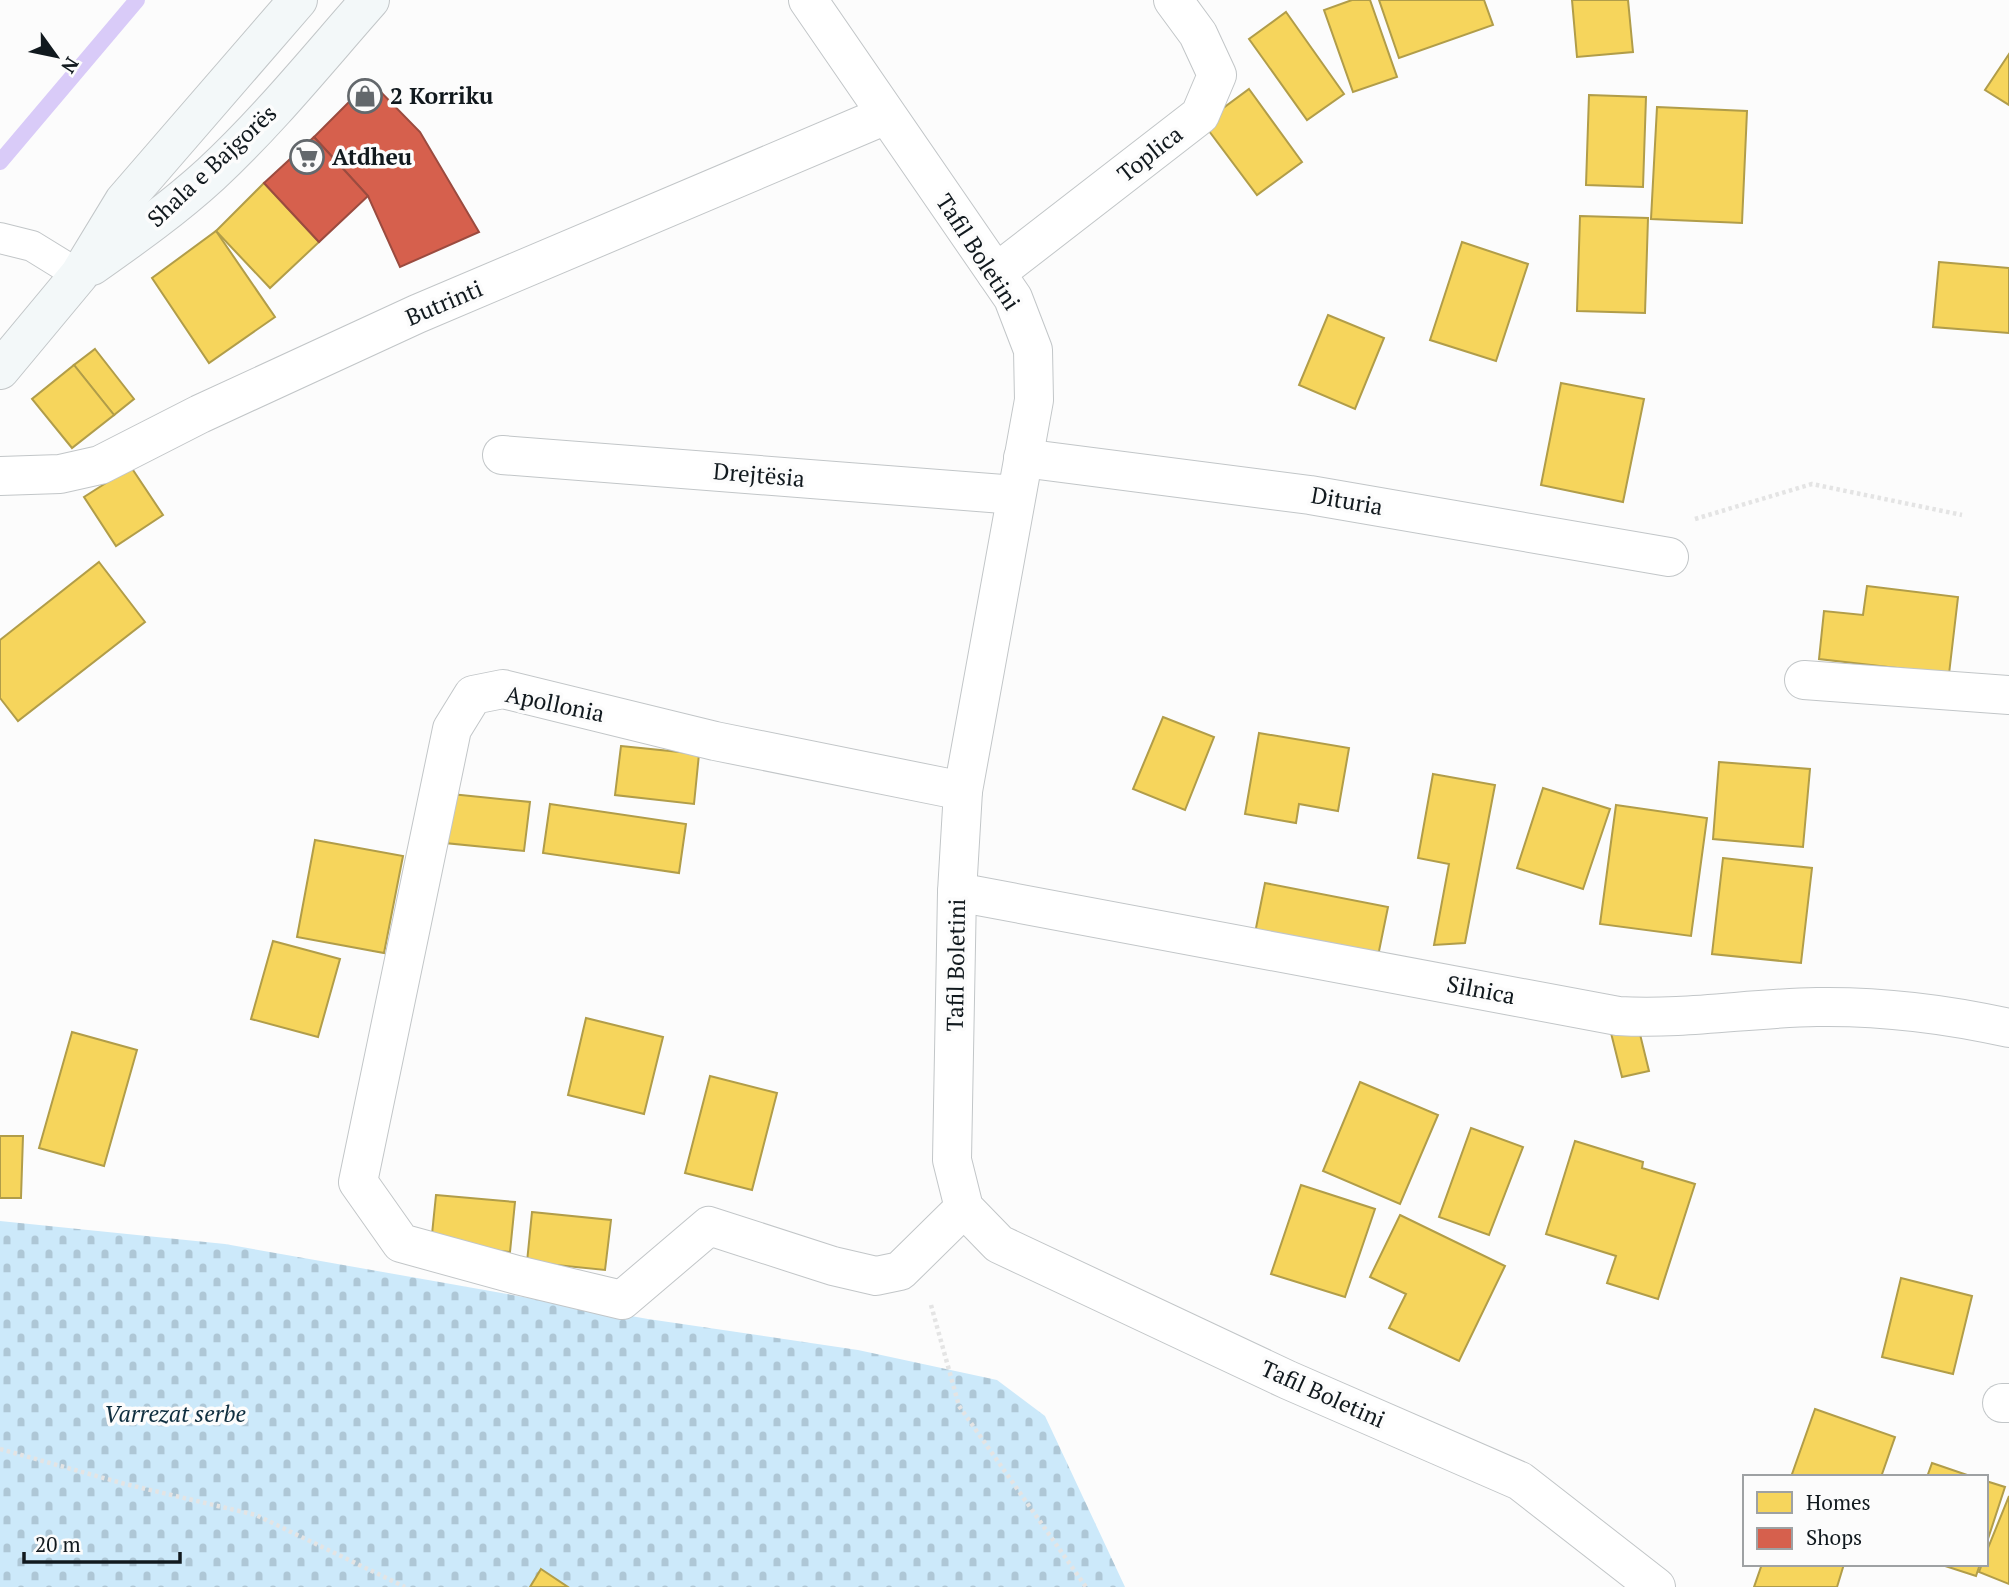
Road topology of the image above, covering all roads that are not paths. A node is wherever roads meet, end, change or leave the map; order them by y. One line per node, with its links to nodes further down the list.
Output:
1 (298, 0): 8 (main road, Shala e Bajgorës)
2 (370, 0): 8 (main road, Shala e Bajgorës)
3 (808, 0): 5 (street, Tafil Boletini)
4 (1173, 0): 7 (street, Toplica)
5 (886, 115): 7 (street, Tafil Boletini); 12 (street, Butrinti)
6 (0, 238): 8 (lane)
7 (996, 273): 11 (street, Tafil Boletini)
8 (79, 275): 9 (main road)
9 (0, 370)
10 (502, 455): 13 (street, Drejtësia)
11 (1023, 458): 13 (street, Tafil Boletini); 14 (street, Dituria)
12 (0, 476)
13 (1016, 495): 17 (street, Tafil Boletini)
14 (1670, 557)
15 (1804, 680): 16 (street)
16 (2009, 695)
17 (963, 791): 18 (street, Tafil Boletini); 20 (street, Apollonia)
18 (957, 892): 19 (street, Silnica); 20 (street, Tafil Boletini)
19 (2009, 1028)
20 (964, 1208): 21 (street, Tafil Boletini)
21 (1657, 1587)

